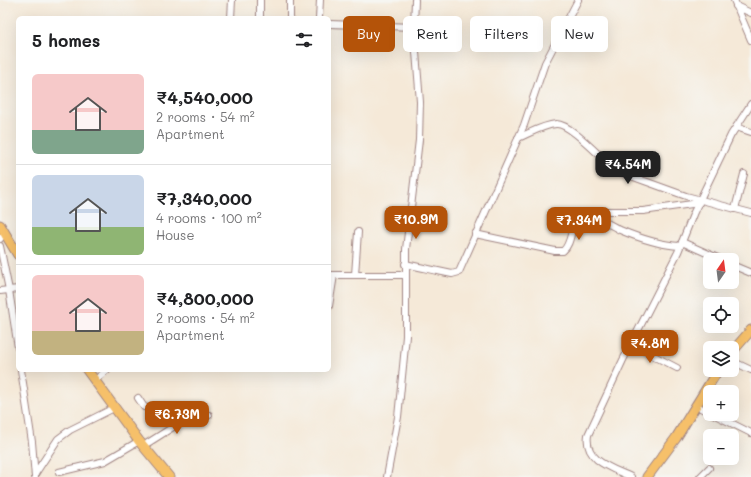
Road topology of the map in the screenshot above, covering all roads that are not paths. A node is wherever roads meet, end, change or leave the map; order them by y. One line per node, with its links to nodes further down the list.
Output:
1 (232, 0): 9 (street)
2 (260, 0): 10 (street)
3 (290, 0): 11 (street)
4 (320, 0): 12 (street)
5 (415, 0): 13 (street)
6 (578, 0): 21 (street)
7 (735, 3): 8 (street); 16 (street)
8 (751, 14)
9 (231, 16)
10 (260, 16)
11 (290, 16)
12 (319, 16)
13 (414, 16)
14 (331, 24): 15 (street)
15 (403, 27)
16 (751, 40)
17 (416, 52): 35 (street)
18 (751, 104): 19 (street)
19 (736, 127): 20 (street); 23 (street)
20 (751, 132)
21 (518, 138): 23 (street); 29 (street)
22 (744, 174): 24 (street)
23 (700, 201): 24 (street); 26 (street); 30 (street)
24 (735, 209): 25 (street)
25 (751, 213)
26 (588, 215): 29 (street); 30 (street)
27 (2, 232): 32 (main road)
28 (358, 232): 39 (street)
29 (475, 234): 35 (street)
30 (681, 244): 33 (street); 46 (street)
31 (0, 246): 34 (street)
32 (16, 252)
33 (704, 253)
34 (1, 257): 42 (street)
35 (405, 264): 40 (street)
36 (739, 268): 37 (street)
37 (751, 273)
38 (331, 275): 39 (street)
39 (356, 275): 40 (street)
40 (406, 275): 69 (street)
41 (16, 289): 42 (street)
42 (9, 290): 43 (street); 44 (street)
43 (0, 291)
44 (16, 335)
45 (749, 335): 47 (main road)
46 (631, 344): 49 (street); 70 (street)
47 (739, 345)
48 (739, 364): 50 (street)
49 (677, 368)
50 (751, 370)
51 (21, 372): 67 (street)
52 (88, 372): 55 (main road)
53 (104, 372): 55 (street)
54 (713, 377): 57 (main road)
55 (94, 380): 58 (main road)
56 (138, 398): 62 (street)
57 (695, 405): 59 (street); 71 (main road)
58 (114, 408): 64 (main road); 67 (street)
59 (703, 409)
60 (209, 416): 62 (street)
61 (727, 421): 63 (street)
62 (176, 425): 64 (street)
63 (751, 433)
64 (141, 444): 66 (street); 68 (main road)
65 (709, 468): 72 (street)
66 (59, 472)
67 (35, 476)
68 (169, 477)
69 (387, 477)
70 (631, 477)
71 (647, 477)
72 (700, 477)

